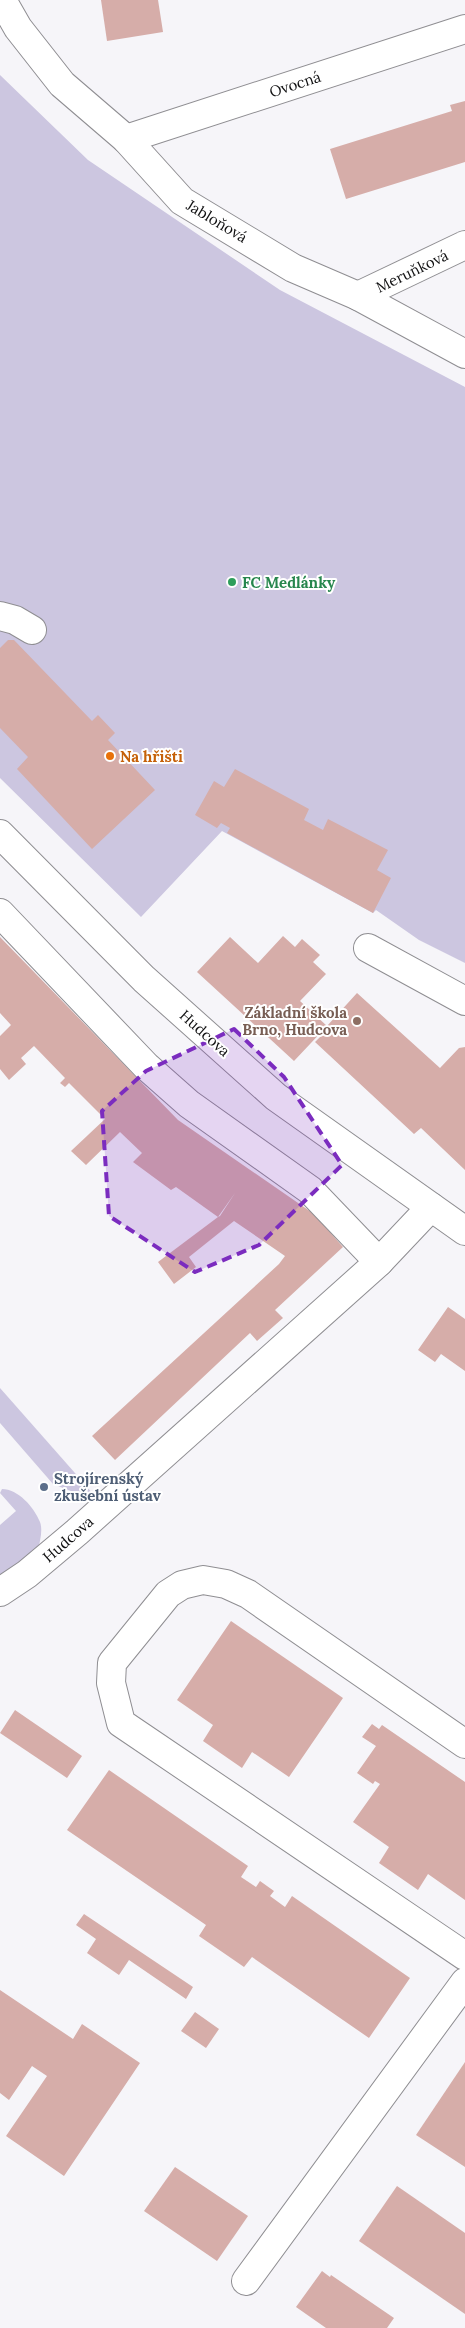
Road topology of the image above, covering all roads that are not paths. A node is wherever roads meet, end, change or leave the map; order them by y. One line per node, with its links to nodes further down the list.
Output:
1 (2, 0): 3 (street, Jabloňová)
2 (465, 29): 3 (street, Ovocná)
3 (126, 138): 5 (street, Jabloňová)
4 (465, 245): 5 (street, Meruňková)
5 (358, 296): 6 (street, Jabloňová)
6 (465, 354)
7 (0, 616): 8 (street)
8 (32, 630)
9 (0, 834): 13 (street, Hudcova)
10 (0, 913): 15 (street)
11 (368, 948): 12 (street)
12 (465, 1001)
13 (431, 1207): 14 (street, Hudcova); 15 (street, Hudcova)
14 (465, 1231)
15 (379, 1262): 16 (street, Hudcova)
16 (0, 1592)
17 (465, 1744): 18 (street)
18 (465, 1956)
19 (465, 1982): 20 (street)
20 (246, 2281)

